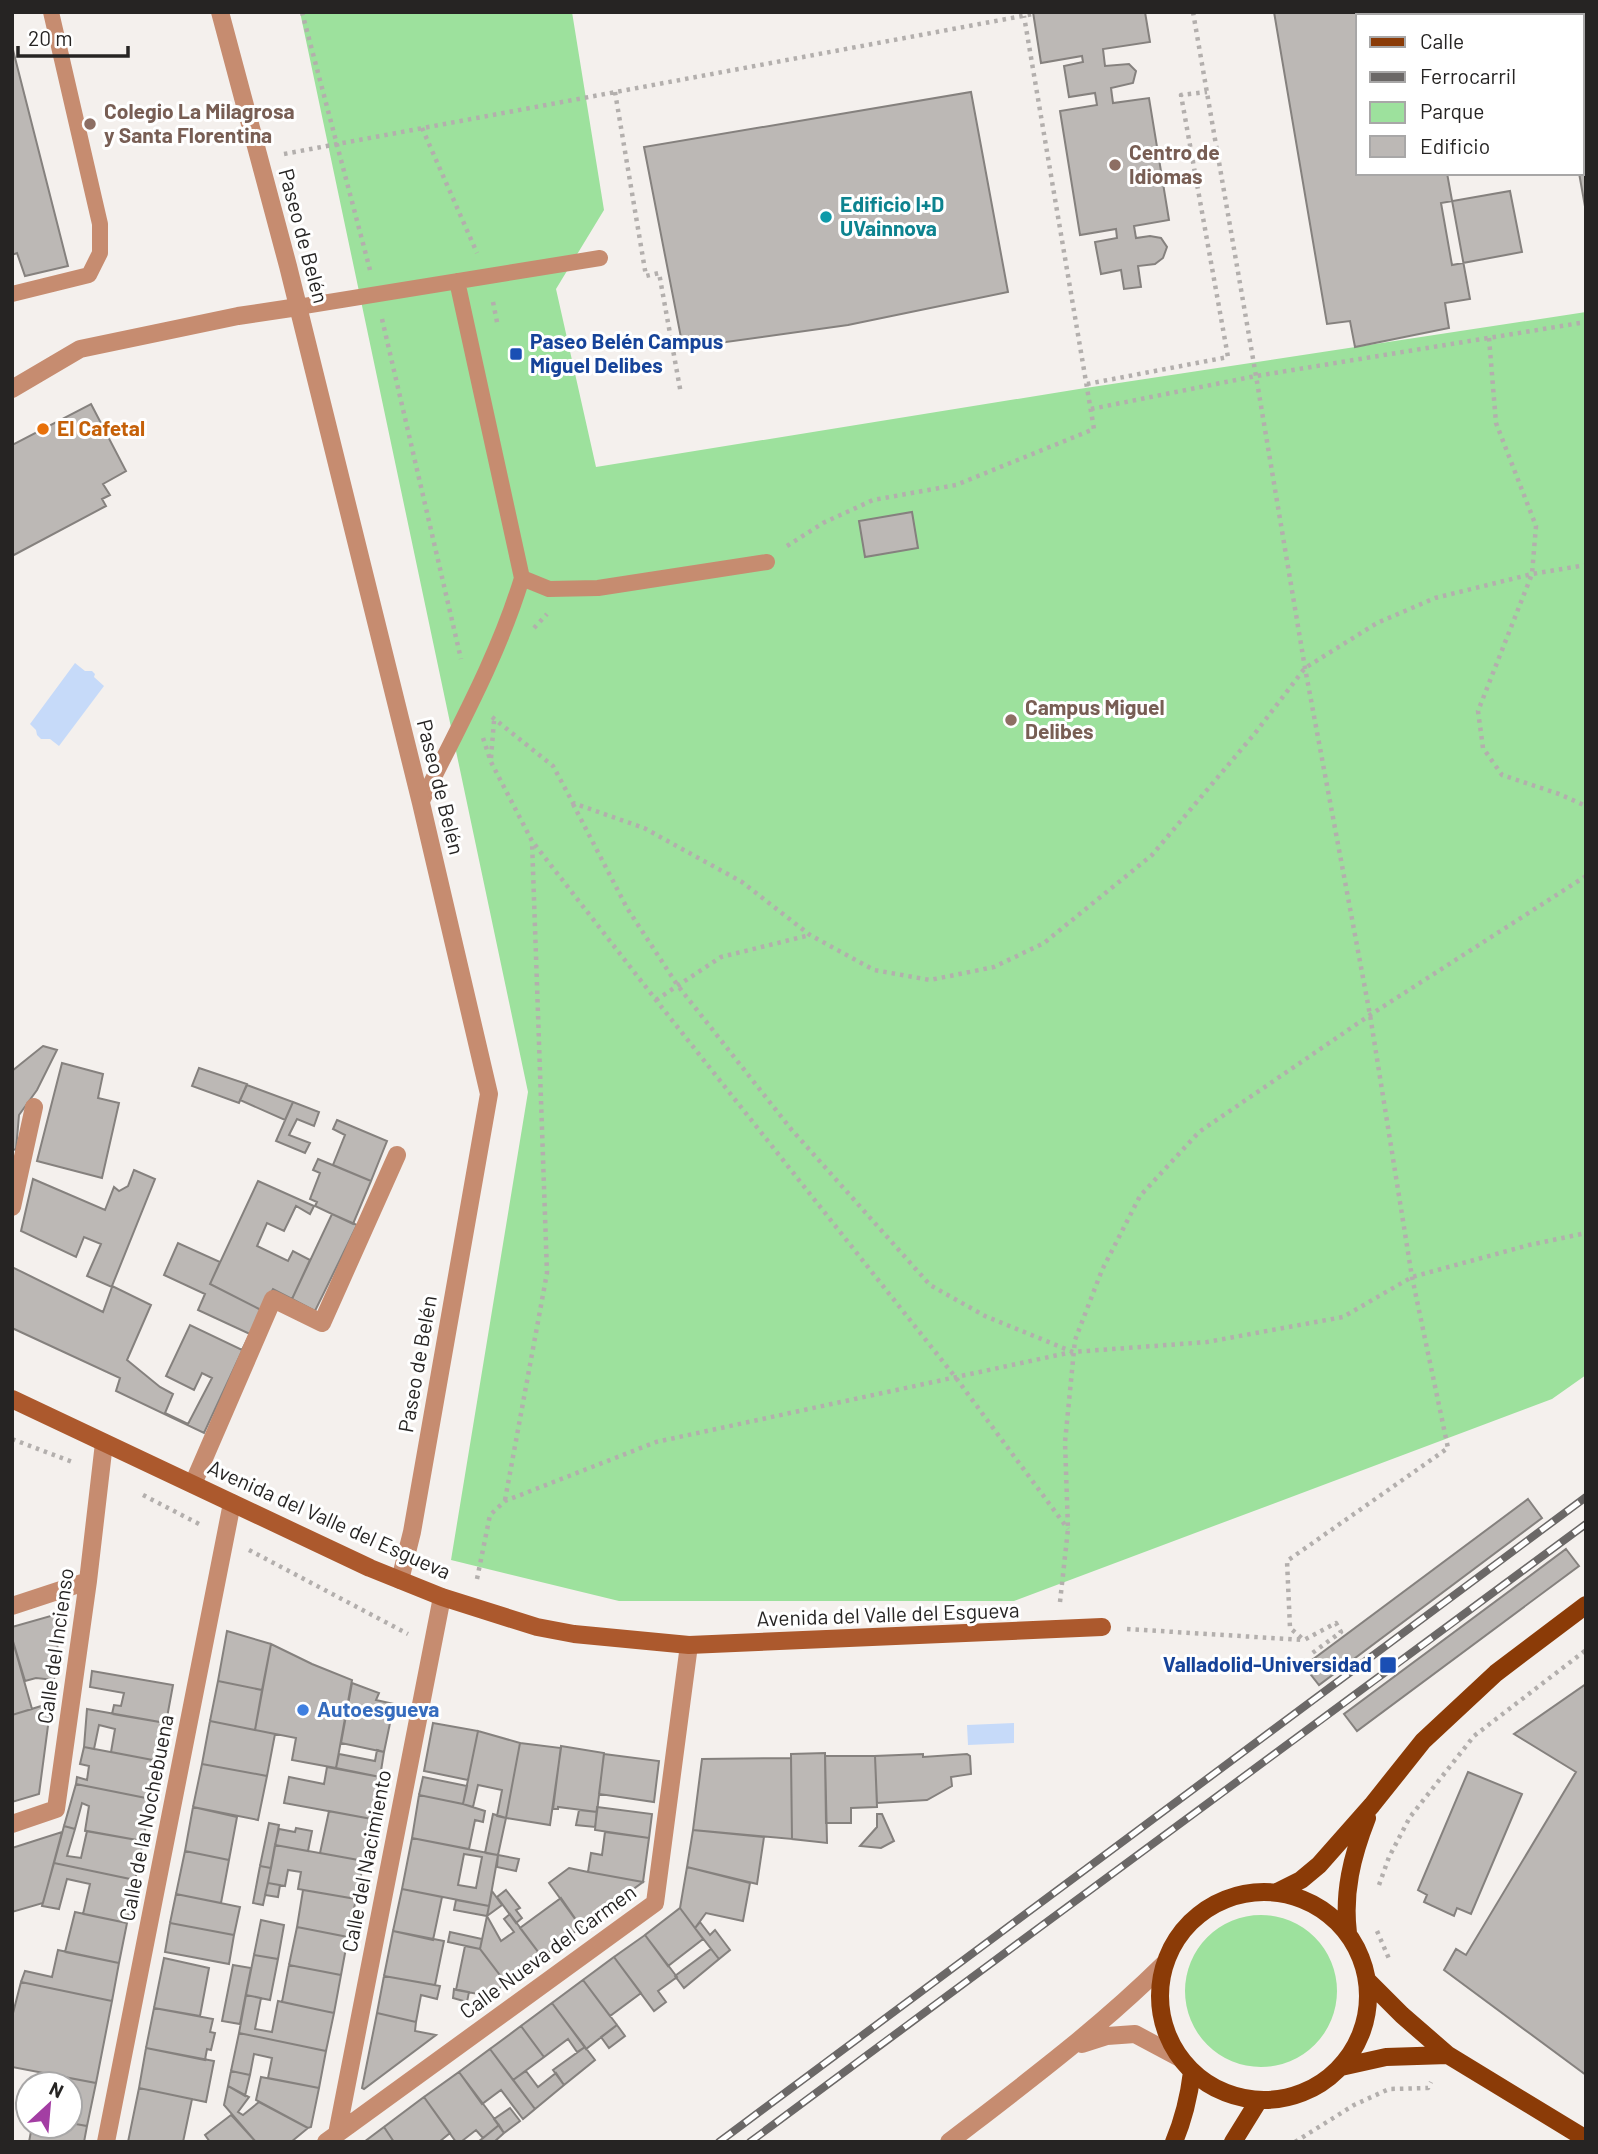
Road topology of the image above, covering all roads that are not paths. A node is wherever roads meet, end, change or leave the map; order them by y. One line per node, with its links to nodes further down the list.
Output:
1 (51, 12): 5 (lane)
2 (220, 12): 6 (street, Paseo de Belén)
3 (600, 258): 4 (lane)
4 (457, 281): 6 (lane); 9 (lane)
5 (12, 294)
6 (298, 307): 7 (street); 10 (street, Paseo de Belén)
7 (12, 389)
8 (767, 562): 9 (lane)
9 (522, 578): 10 (lane)
10 (421, 803): 18 (street, Paseo de Belén)
11 (34, 1107): 13 (street)
12 (397, 1155): 16 (street)
13 (12, 1207)
14 (12, 1399): 15 (street, Avenida del Valle del Esgueva)
15 (104, 1443): 16 (street, Avenida del Valle del Esgueva); 19 (street, Calle del Incienso)
16 (193, 1484): 17 (street, Avenida del Valle del Esgueva)
17 (232, 1503): 18 (street, Avenida del Valle del Esgueva); 38 (street, Calle de la Nochebuena)
18 (400, 1580): 20 (street, Avenida del Valle del Esgueva)
19 (88, 1581): 22 (street); 26 (street, Calle del Incienso)
20 (442, 1597): 24 (street, Avenida del Valle del Esgueva); 36 (street, Calle del Nacimiento)
21 (1586, 1605): 25 (main road)
22 (12, 1606)
23 (1102, 1627): 24 (street, Avenida del Valle del Esgueva)
24 (690, 1645): 36 (street, Calle Nueva del Carmen)
25 (1372, 1805): 27 (main road); 28 (main road)
26 (12, 1824)
27 (1277, 1892): 28 (main road); 29 (main road)
28 (1348, 1933): 30 (main road)
29 (1164, 1964): 31 (street); 33 (main road)
30 (1368, 1981): 32 (main road); 34 (main road)
31 (1075, 2046): 33 (street); 39 (street)
32 (1448, 2055): 34 (main road); 37 (main road)
33 (1186, 2065): 35 (main road); 40 (main road)
34 (1341, 2067): 35 (main road)
35 (1259, 2100): 41 (main road)
36 (332, 2138)
37 (1586, 2139)
38 (106, 2142)
39 (949, 2142)
40 (1174, 2142)
41 (1233, 2142)

